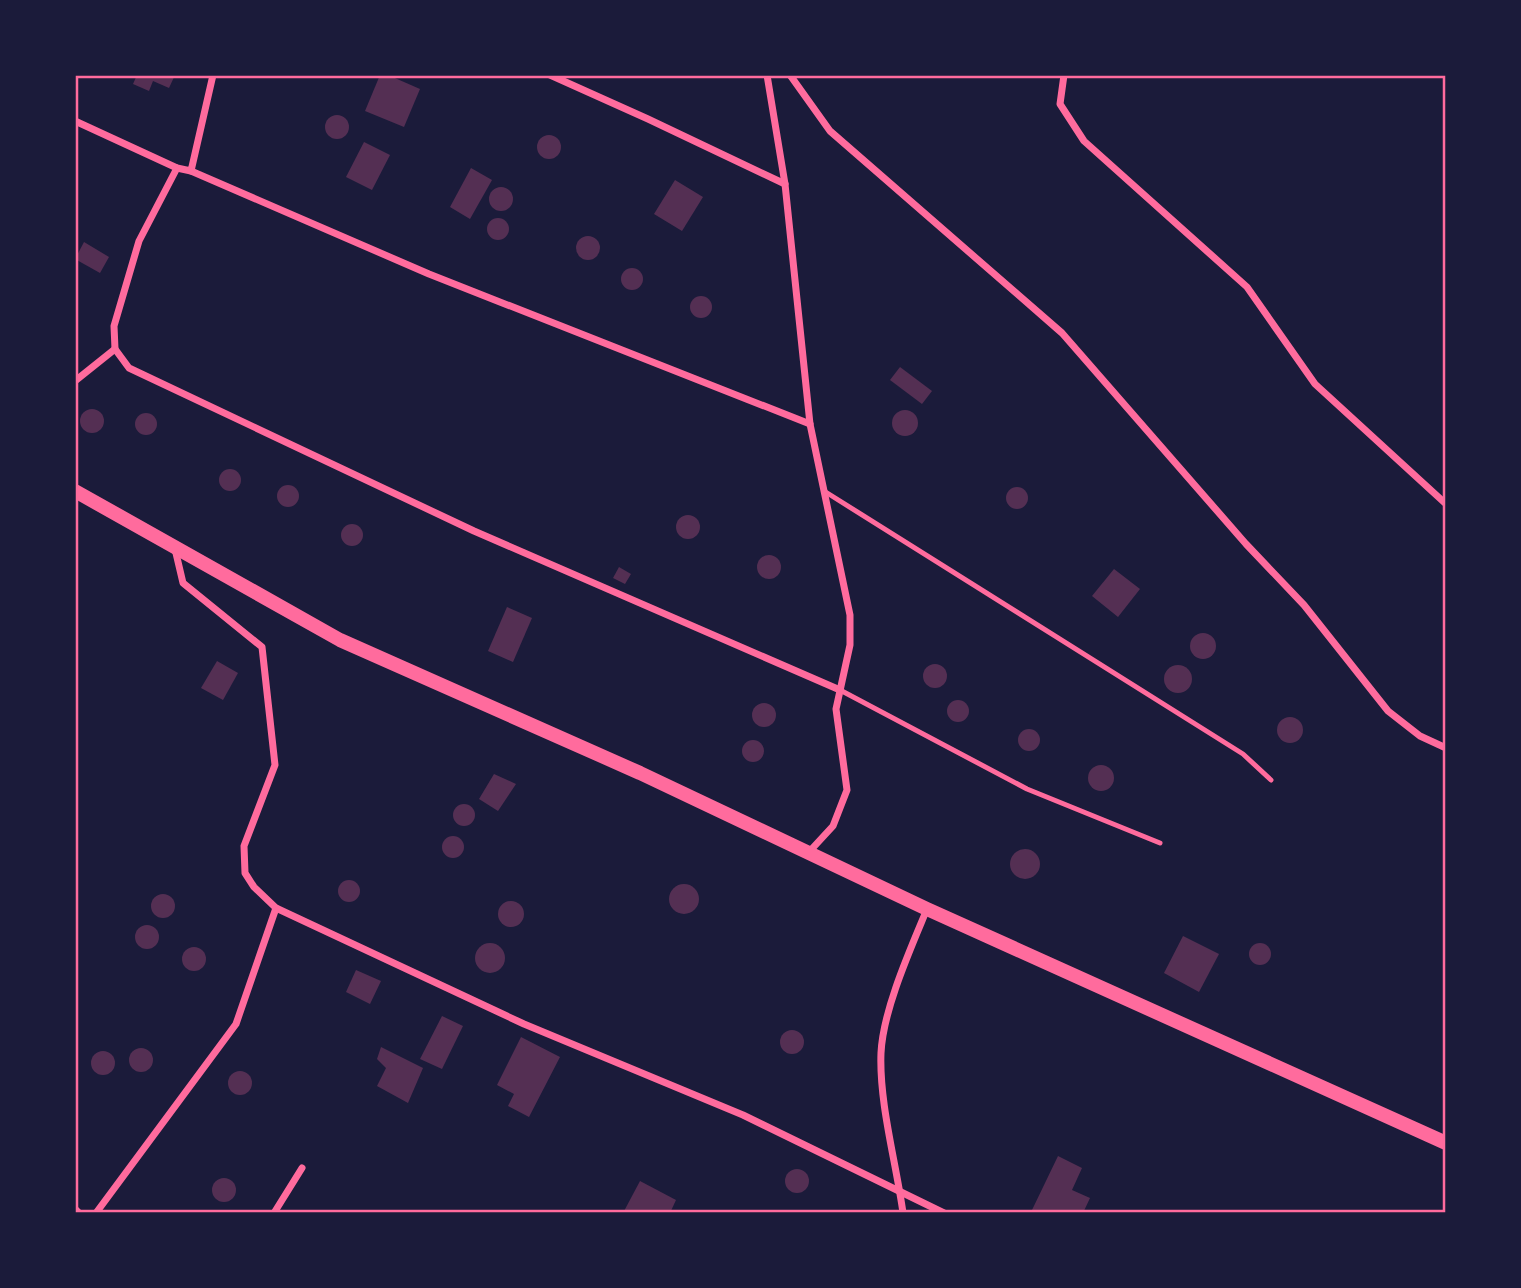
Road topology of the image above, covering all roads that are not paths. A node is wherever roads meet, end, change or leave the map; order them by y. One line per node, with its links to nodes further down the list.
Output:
1 (213, 75): 8 (street)
2 (550, 75): 9 (street)
3 (766, 75): 9 (street)
4 (790, 75): 18 (street)
5 (1064, 75): 15 (street)
6 (75, 121): 7 (street)
7 (177, 168): 8 (street); 10 (street)
8 (191, 171): 12 (street)
9 (785, 184): 12 (street)
10 (115, 349): 11 (street); 17 (street)
11 (75, 381)
12 (810, 424): 14 (street)
13 (75, 491): 16 (main road)
14 (824, 491): 17 (street); 19 (lane)
15 (1446, 504)
16 (175, 548): 21 (main road); 22 (street)
17 (840, 690): 20 (lane); 21 (street)
18 (1446, 748)
19 (1271, 780)
20 (1160, 843)
21 (809, 852): 23 (main road)
22 (276, 908): 26 (street); 29 (street)
23 (927, 909): 24 (main road); 26 (street)
24 (1446, 1143)
25 (302, 1168): 30 (street)
26 (900, 1193): 31 (street); 32 (street)
27 (75, 1209): 28 (street)
28 (79, 1213)
29 (96, 1213)
30 (274, 1213)
31 (903, 1213)
32 (944, 1213)

